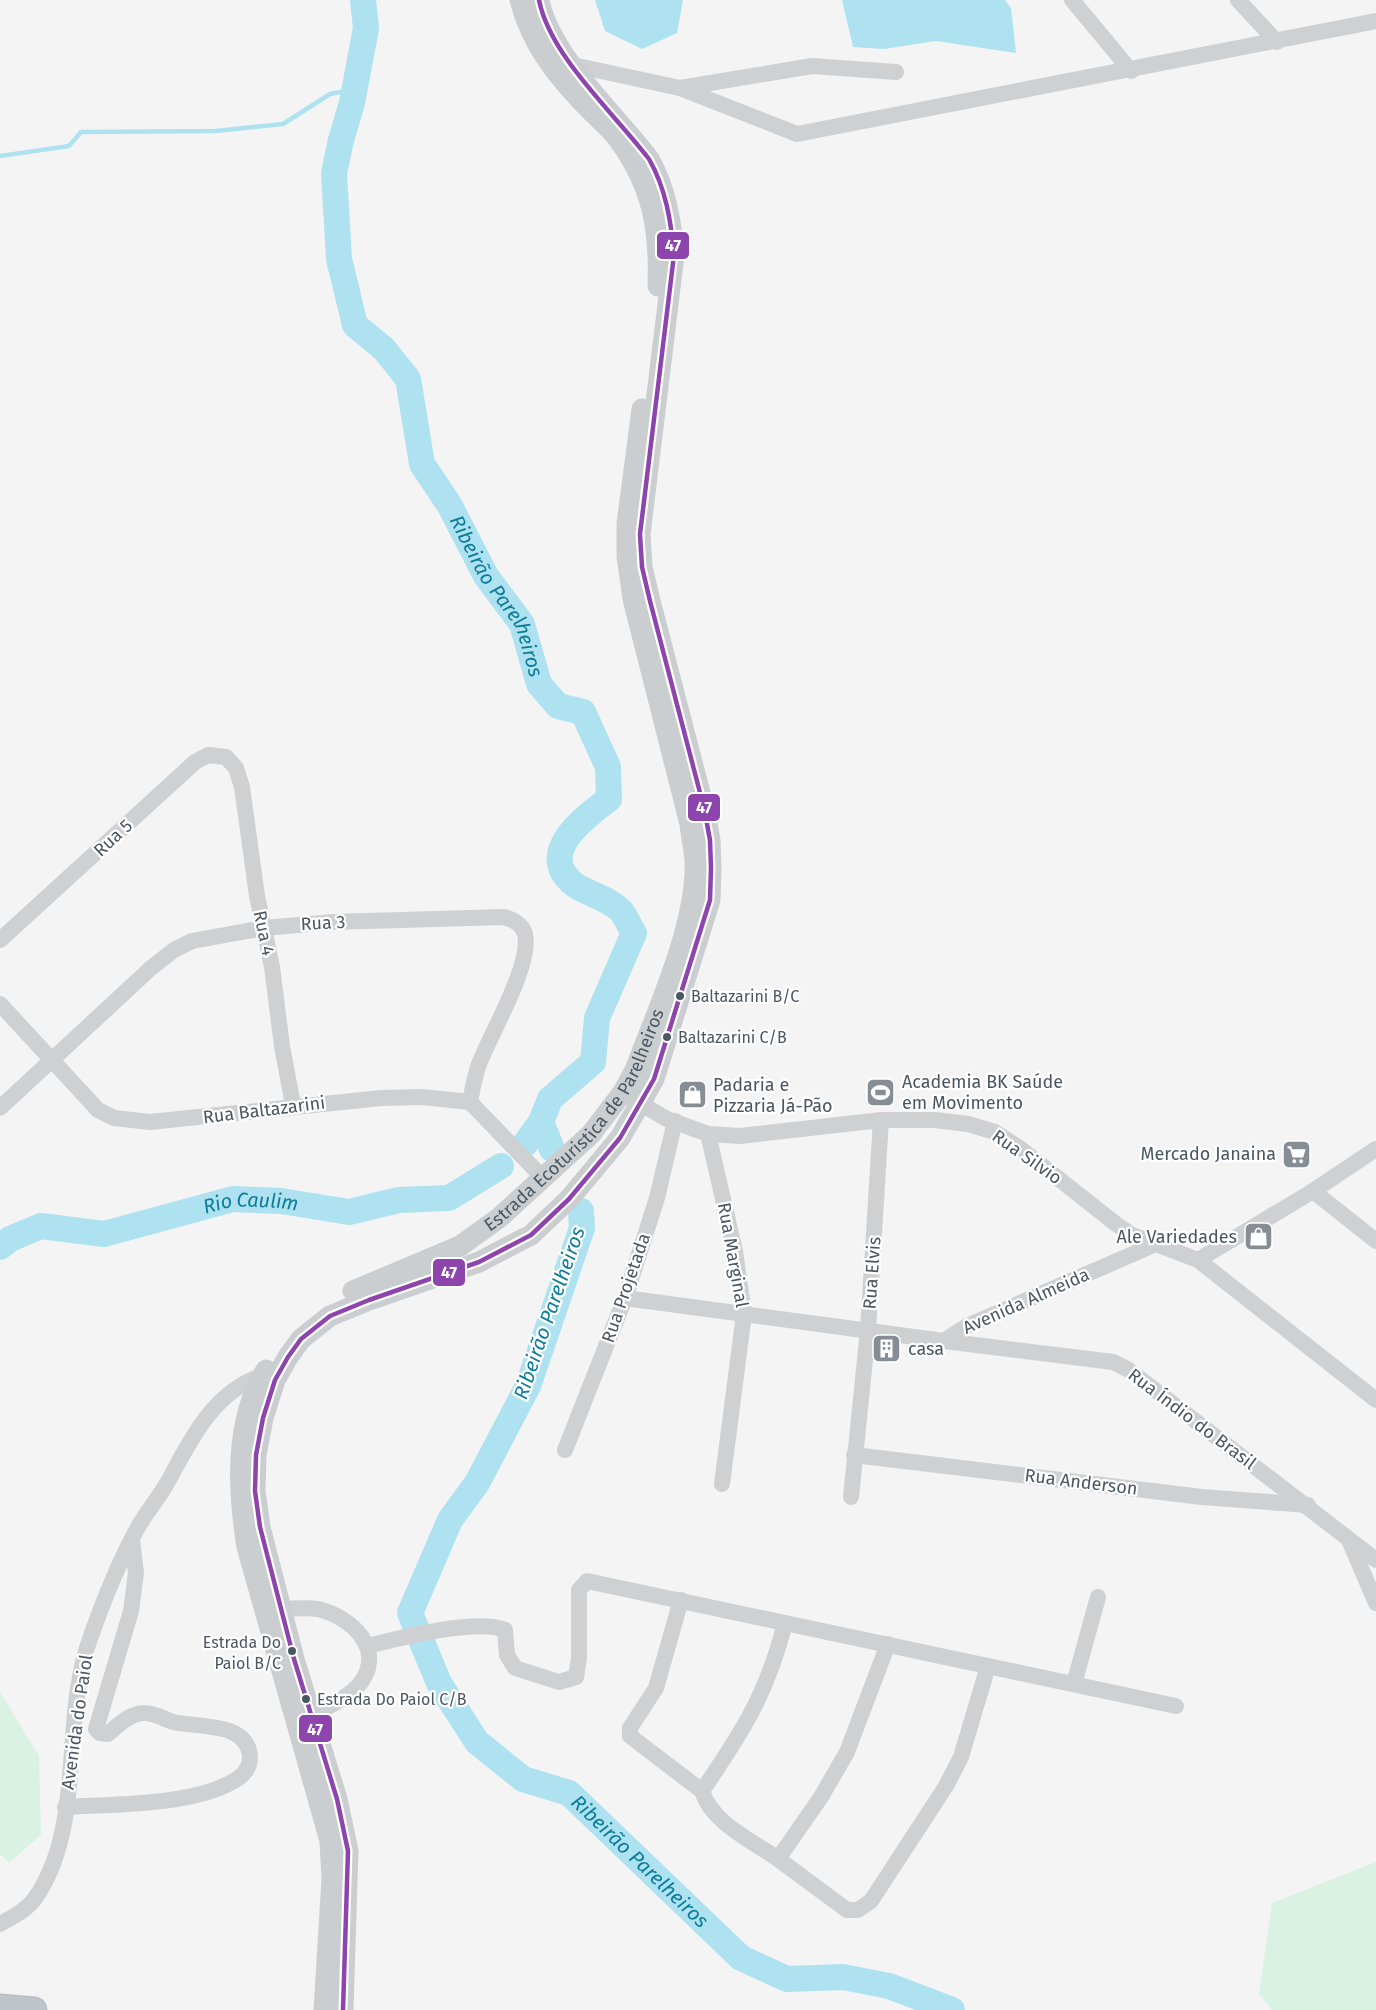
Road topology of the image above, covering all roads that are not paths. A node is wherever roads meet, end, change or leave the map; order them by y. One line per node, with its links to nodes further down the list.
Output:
1 (520, 0): 18 (main road, Estrada Ecoturistica de Parelheiros)
2 (539, 0): 7 (main road, Estrada Ecoturistica de Parelheiros)
3 (1072, 0): 8 (street)
4 (1238, 0): 6 (street)
5 (1376, 21): 6 (street)
6 (1277, 42): 8 (street)
7 (573, 65): 10 (street); 18 (main road, Estrada Ecoturistica de Parelheiros)
8 (1131, 71): 10 (street)
9 (896, 72): 10 (street)
10 (680, 88)
11 (232, 761): 12 (street, Rua 4); 13 (street, Rua 5)
12 (264, 928): 15 (street, Rua 3); 16 (street, Rua 3); 17 (street, Rua 4)
13 (0, 940)
14 (0, 1004): 15 (street, Rua Baltazarini)
15 (52, 1059): 17 (street, Rua Baltazarini); 19 (street, Rua 3)
16 (470, 1102): 17 (street, Rua Baltazarini); 26 (street)
17 (293, 1105)
18 (631, 1106): 20 (street, Rua Silvio); 24 (main road, Estrada Ecoturistica de Parelheiros); 25 (main road, Estrada Ecoturistica de Parelheiros)
19 (0, 1108)
20 (671, 1120): 22 (street, Rua Silvio); 33 (street, Rua Projetada)
21 (881, 1120): 22 (street, Rua Silvio); 31 (street, Rua Silvio); 35 (street, Rua Elvis)
22 (708, 1134): 34 (street, Rua Marginal)
23 (1376, 1149): 27 (street)
24 (572, 1153): 25 (main road); 26 (main road, Estrada Ecoturistica de Parelheiros)
25 (587, 1178): 30 (main road, Estrada Ecoturistica de Parelheiros)
26 (544, 1179): 28 (main road, Estrada Ecoturistica de Parelheiros)
27 (1313, 1191): 29 (street); 32 (street)
28 (499, 1218): 30 (main road); 37 (main road, Estrada Ecoturistica de Parelheiros)
29 (1376, 1241)
30 (518, 1242): 50 (main road, Estrada Ecoturistica de Parelheiros)
31 (1156, 1244): 32 (street); 36 (street, Avenida Almeida)
32 (1198, 1260): 38 (street)
33 (625, 1298): 34 (street, Avenida Almeida); 39 (street, Rua Projetada)
34 (744, 1314): 35 (street, Avenida Almeida); 41 (street, Rua Marginal)
35 (868, 1330): 36 (street, Avenida Almeida); 40 (street, Rua Elvis)
36 (944, 1341): 43 (street, Rua Índio do Brasil)
37 (262, 1376): 44 (street, Avenida do Paiol); 64 (main road, Estrada Ecoturistica de Parelheiros)
38 (1376, 1400)
39 (565, 1450)
40 (854, 1455): 42 (street, Rua Elvis); 43 (street, Rua Anderson)
41 (722, 1484)
42 (851, 1497)
43 (1308, 1505): 45 (street, Rua Índio do Brasil)
44 (132, 1540): 59 (street, Avenida do Paiol); 59 (street)
45 (1349, 1540): 46 (street, Rua Índio do Brasil); 49 (street)
46 (1376, 1560)
47 (1098, 1597): 55 (street)
48 (681, 1600): 51 (street); 53 (street); 58 (street)
49 (1376, 1603)
50 (281, 1609): 53 (street); 57 (main road, Estrada Ecoturistica de Parelheiros)
51 (785, 1623): 52 (street); 58 (street)
52 (888, 1644): 54 (street); 60 (street)
53 (368, 1646): 57 (street)
54 (988, 1666): 55 (street); 60 (street)
55 (1074, 1684): 56 (street)
56 (1176, 1706)
57 (312, 1716): 65 (main road, Estrada Ecoturistica de Parelheiros)
58 (702, 1791): 60 (street)
59 (65, 1807): 61 (street, Avenida do Paiol)
60 (778, 1859)
61 (0, 1924)
62 (0, 2007): 63 (highway)
63 (34, 2010)
64 (324, 2010)
65 (343, 2010)

